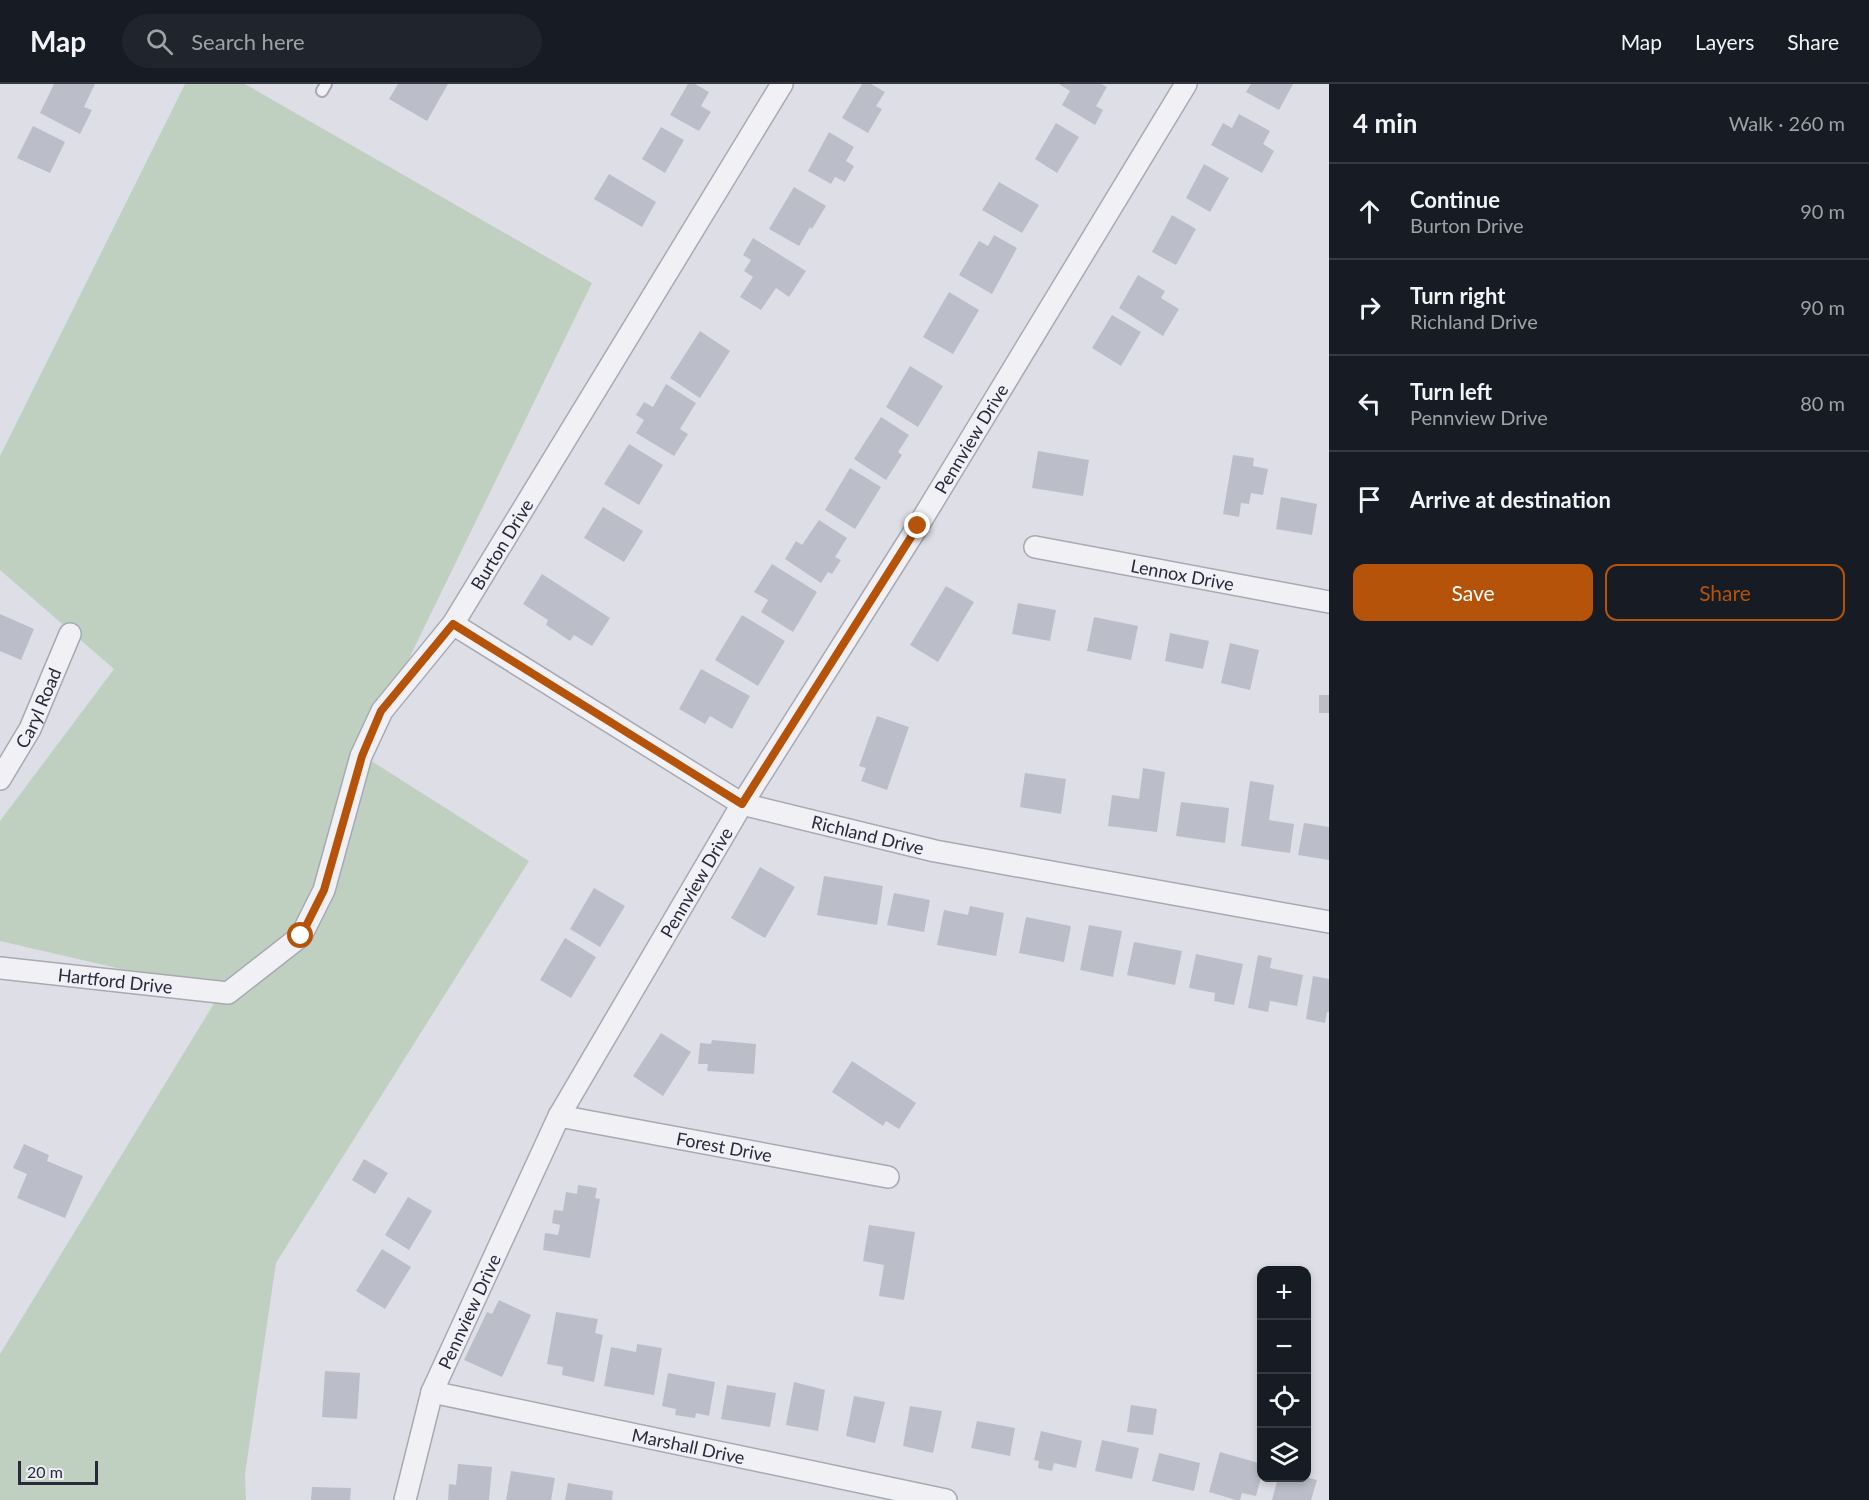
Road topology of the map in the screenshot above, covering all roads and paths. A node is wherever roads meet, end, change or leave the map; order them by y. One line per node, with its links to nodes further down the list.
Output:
1 (782, 84): 5 (street, Burton Drive)
2 (1186, 84): 8 (street, Pennview Drive)
3 (1035, 548): 4 (street, Lennox Drive)
4 (1329, 602)
5 (453, 624): 8 (street, Richland Drive); 11 (street, Burton Drive)
6 (70, 634): 7 (street, Caryl Road)
7 (0, 779)
8 (742, 804): 9 (street, Richland Drive); 12 (street, Pennview Drive)
9 (1329, 922)
10 (0, 969): 11 (street, Hartford Drive)
11 (228, 993)
12 (560, 1116): 13 (street, Forest Drive); 14 (street, Pennview Drive)
13 (888, 1177)
14 (432, 1392): 15 (street, Pennview Drive); 16 (street, Marshall Drive)
15 (405, 1500)
16 (946, 1500)

